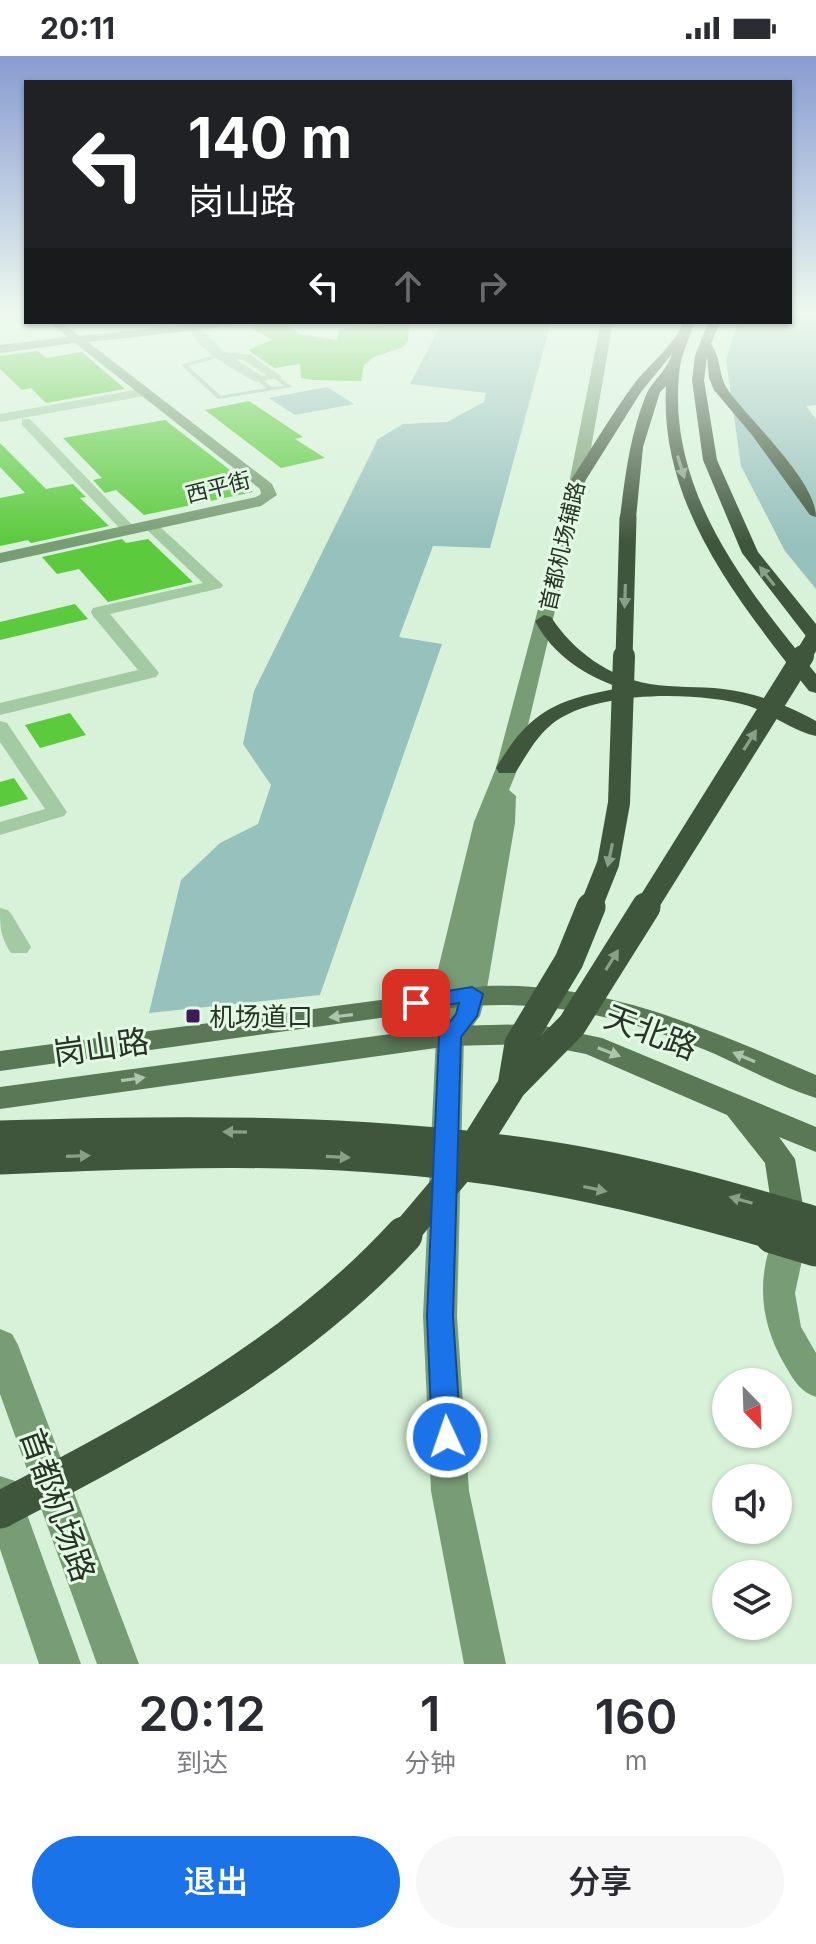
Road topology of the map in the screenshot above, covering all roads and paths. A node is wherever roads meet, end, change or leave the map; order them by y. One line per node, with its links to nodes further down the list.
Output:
1 (212, 391): 2 (lane)
2 (259, 391)
3 (594, 391): 12 (street, 首都机场辅路)
4 (638, 391): 12 (highway)
5 (655, 391): 31 (highway, one-way to 31, bridge)
6 (670, 391): 19 (highway, one-way to 19)
7 (700, 391): 18 (highway, one-way to 7)
8 (722, 391): 13 (highway)
9 (146, 392): 10 (street); 14 (street, 西平街)
10 (0, 418)
11 (26, 422): 15 (street)
12 (577, 483): 17 (street, 首都机场辅路)
13 (816, 512)
14 (150, 525): 15 (street, 西平街); 21 (street)
15 (129, 530): 16 (street, 西平街)
16 (0, 558)
17 (544, 621): 20 (highway); 24 (street, 首都机场辅路)
18 (816, 636): 31 (highway, one-way to 18, bridge)
19 (816, 687)
20 (648, 690): 23 (highway); 24 (highway)
21 (0, 709)
22 (0, 727): 25 (street)
23 (816, 730)
24 (507, 768): 28 (street, 首都机场辅路)
25 (0, 829)
26 (0, 915): 27 (street)
27 (19, 947)
28 (459, 996): 29 (street); 30 (main road, 岗山路, one-way to 30); 32 (main road, 天北路, one-way to 28)
29 (450, 1036): 33 (main road, 岗山路, one-way to 29); 34 (main road, 天北路, one-way to 34); 46 (street)
30 (0, 1061)
31 (512, 1086): 42 (highway, bridge)
32 (816, 1087)
33 (0, 1098)
34 (731, 1103): 36 (main road, 天北路); 38 (main road)
35 (0, 1135): 38 (highway, one-way to 35, bridge)
36 (816, 1140)
37 (0, 1160): 38 (highway, one-way to 38, bridge)
38 (810, 1229): 40 (street)
39 (0, 1345): 45 (street, 首都机场路)
40 (816, 1381)
41 (0, 1492): 43 (street, 首都机场路)
42 (0, 1510)
43 (10, 1560): 44 (street, 首都机场路)
44 (60, 1664)
45 (118, 1664)
46 (485, 1664)

